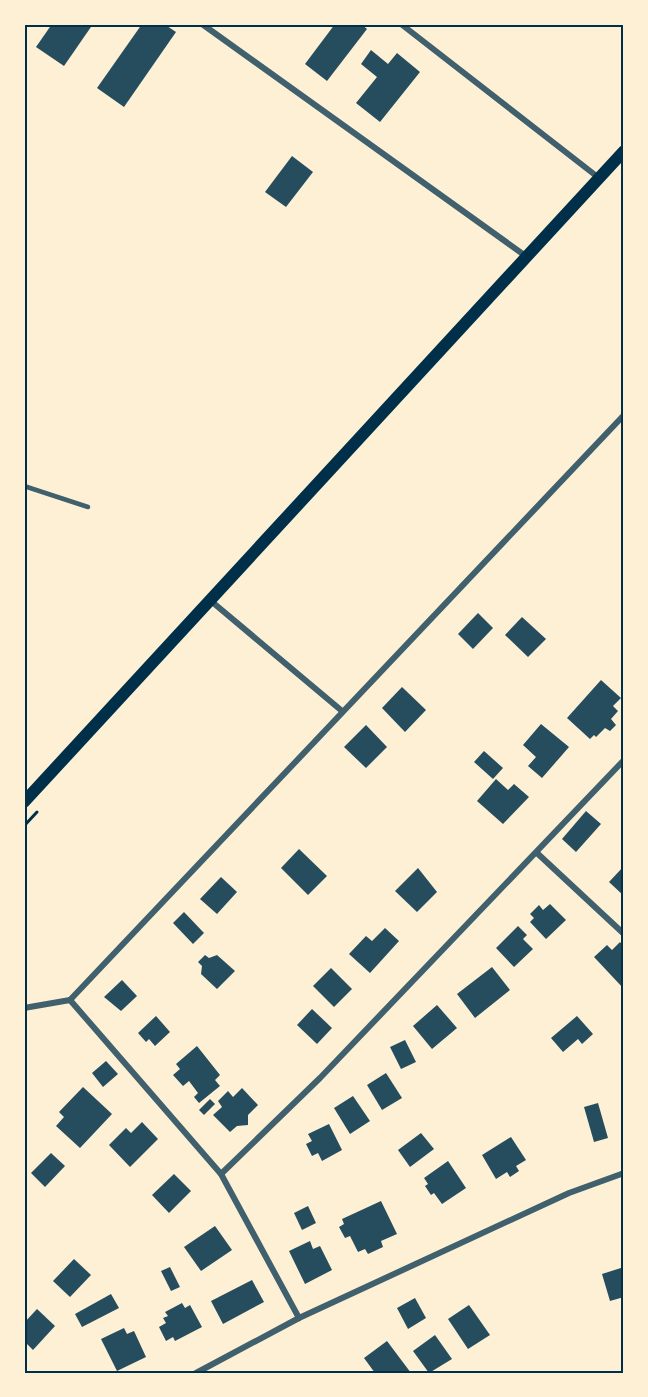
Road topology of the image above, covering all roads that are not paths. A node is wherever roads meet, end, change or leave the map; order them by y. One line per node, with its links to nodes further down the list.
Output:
1 (202, 24): 5 (street)
2 (400, 24): 4 (street)
3 (624, 152): 4 (main road)
4 (600, 178): 5 (main road)
5 (527, 257): 9 (main road)
6 (624, 415): 10 (street)
7 (24, 486): 8 (lane)
8 (88, 507)
9 (211, 601): 10 (street); 12 (main road)
10 (342, 711): 15 (street)
11 (624, 760): 13 (street)
12 (24, 802)
13 (537, 853): 14 (street); 18 (street)
14 (624, 934)
15 (70, 1000): 16 (street); 18 (street)
16 (24, 1008)
17 (624, 1173): 19 (street)
18 (221, 1174): 19 (street)
19 (299, 1318): 20 (street)
20 (196, 1373)

